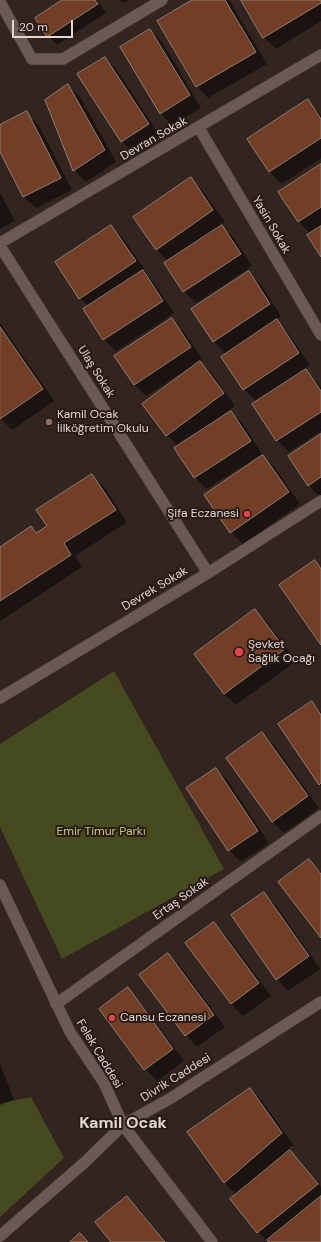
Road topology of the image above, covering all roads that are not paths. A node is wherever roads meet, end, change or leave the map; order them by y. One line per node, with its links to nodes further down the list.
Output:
1 (162, 0): 2 (street)
2 (0, 2)
3 (321, 55): 4 (street, Devran Sokak)
4 (199, 128): 5 (street, Devran Sokak); 6 (street, Yasin Sokak)
5 (0, 245): 8 (street, Ulaş Sokak)
6 (321, 335)
7 (321, 500): 8 (street, Devrek Sokak)
8 (208, 572): 9 (street, Devrek Sokak)
9 (0, 698)
10 (321, 816): 13 (street, Ertaş Sokak)
11 (0, 885): 13 (street, Felek Caddesi)
12 (321, 1002): 14 (street, Divrik Caddesi)
13 (56, 1004): 14 (street, Felek Caddesi)
14 (123, 1125): 15 (street, Divrik Caddesi); 16 (street, Felek Caddesi)
15 (0, 1236)
16 (212, 1242)

